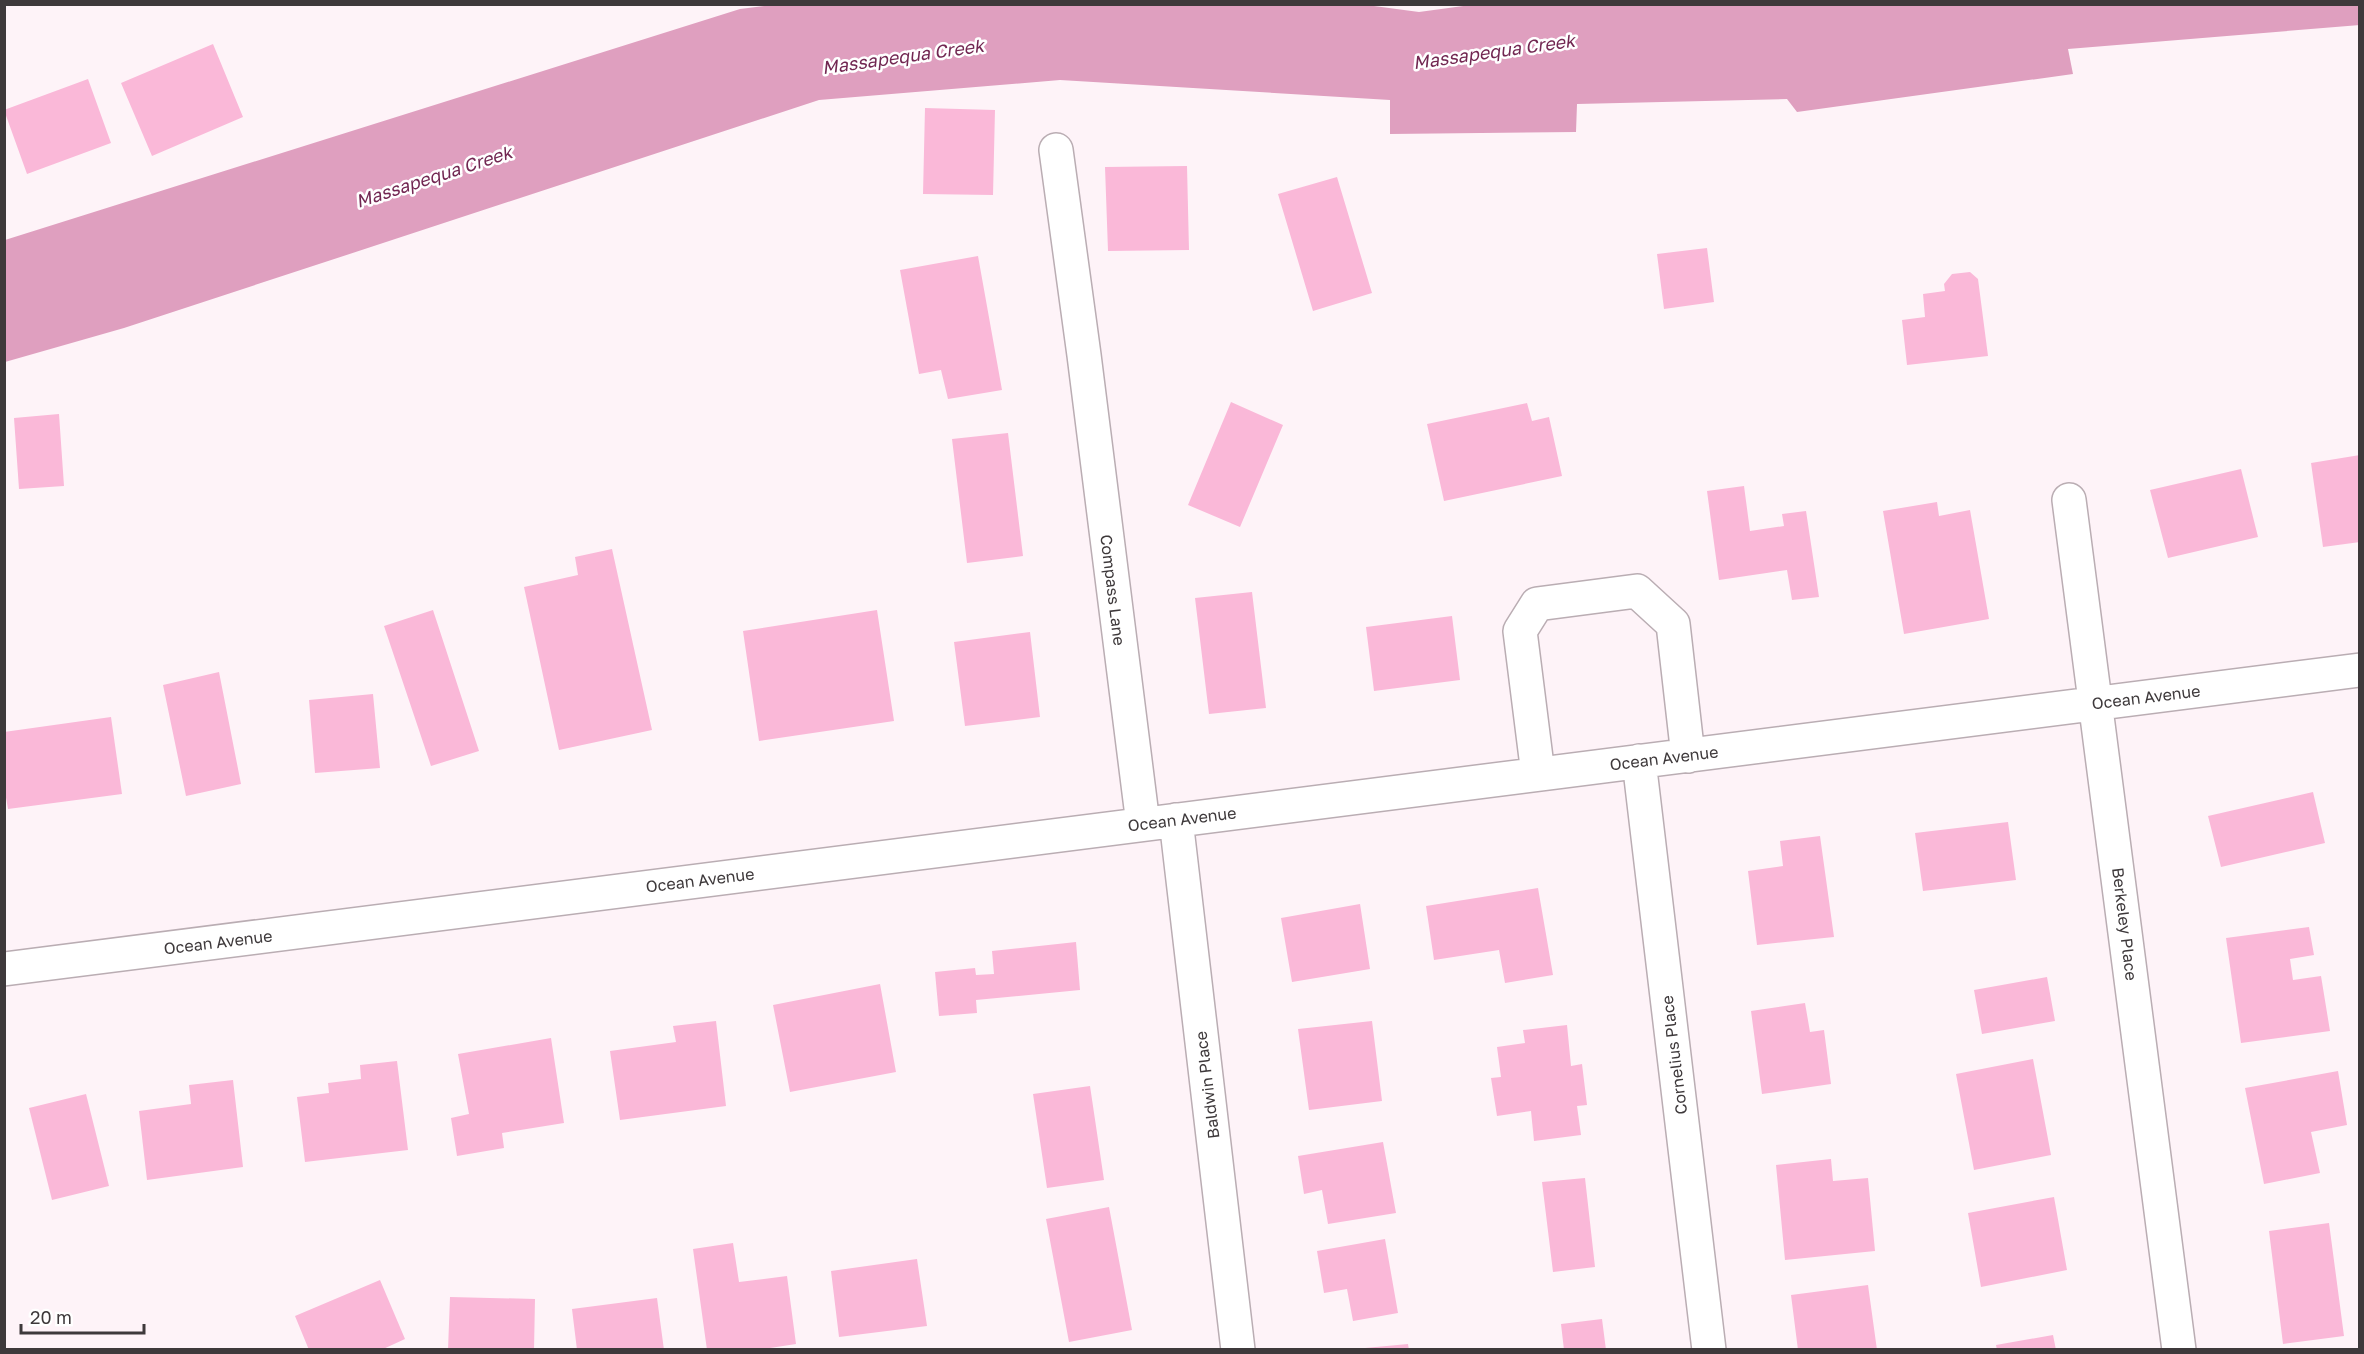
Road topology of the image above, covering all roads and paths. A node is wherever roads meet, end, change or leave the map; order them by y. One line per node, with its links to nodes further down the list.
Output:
1 (1056, 150): 9 (street, Compass Lane)
2 (2069, 500): 4 (street, Berkeley Place)
3 (2360, 670): 4 (street, Ocean Avenue)
4 (2097, 704): 5 (street, Ocean Avenue); 13 (street, Berkeley Place)
5 (1688, 756): 6 (street, Ocean Avenue); 7 (street)
6 (1639, 761): 7 (street, Ocean Avenue); 12 (street, Cornelius Place)
7 (1538, 774): 8 (street, Ocean Avenue)
8 (1176, 820): 9 (street, Ocean Avenue); 11 (street, Baldwin Place)
9 (1143, 824): 10 (street, Ocean Avenue)
10 (4, 969)
11 (1238, 1350)
12 (1709, 1350)
13 (2179, 1350)

